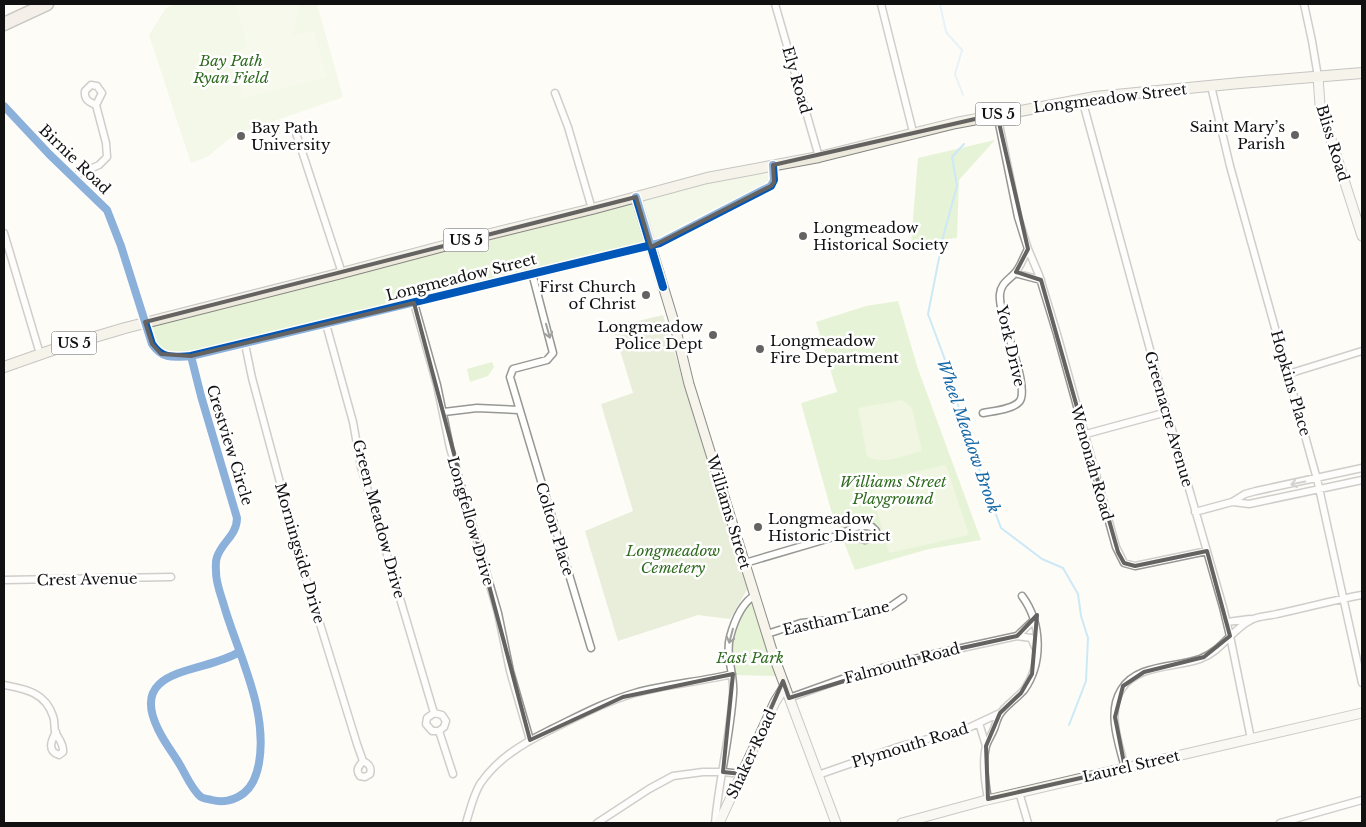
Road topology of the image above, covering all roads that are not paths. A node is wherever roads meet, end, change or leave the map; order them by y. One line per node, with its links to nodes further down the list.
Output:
1 (47, 4): 5 (highway)
2 (775, 4): 16 (street, Ely Road)
3 (881, 4): 14 (street)
4 (1304, 4): 7 (street)
5 (4, 24)
6 (1362, 73): 7 (main road, Longmeadow Street / US 5)
7 (1318, 78): 8 (main road, Longmeadow Street / US 5); 22 (main road, Bliss Road)
8 (1211, 86): 10 (main road, Longmeadow Street / US 5); 37 (street, Hopkins Place)
9 (555, 93): 20 (street)
10 (1082, 99): 13 (main road, Longmeadow Street / US 5); 40 (street, Greenacre Avenue)
11 (96, 105): 18 (street)
12 (4, 106): 18 (street, Birnie Road)
13 (997, 114): 14 (main road, Longmeadow Street / US 5); 24 (street)
14 (913, 132): 16 (main road, Longmeadow Street / US 5)
15 (296, 133): 25 (street)
16 (819, 157): 17 (main road, Longmeadow Street / US 5)
17 (774, 165): 19 (main road, Longmeadow Street / US 5); 23 (street, Longmeadow Street)
18 (72, 176): 30 (street, Birnie Road)
19 (636, 198): 20 (main road, Longmeadow Street / US 5); 23 (main road, Williams Street)
20 (592, 209): 25 (main road, Longmeadow Street / US 5)
21 (4, 233): 34 (street)
22 (1362, 236)
23 (650, 245): 26 (street, Longmeadow Street); 51 (main road, Williams Street)
24 (1028, 249): 27 (street, York Drive); 28 (street, Wenonah Road)
25 (342, 273): 30 (main road, Longmeadow Street / US 5)
26 (532, 273): 29 (street, Longmeadow Street); 38 (street, Colton Place, one-way to 38)
27 (1016, 273): 28 (street); 41 (street, York Drive)
28 (1041, 280): 42 (street, Wenonah Road)
29 (414, 303): 31 (street, Longmeadow Street); 39 (street, Longfellow Drive)
30 (145, 322): 34 (main road, Longmeadow Street / US 5); 35 (street, Longmeadow Street)
31 (326, 324): 32 (street, Longmeadow Street); 73 (street, Green Meadow Drive)
32 (244, 344): 35 (street, Longmeadow Street); 82 (street, Morningside Drive)
33 (1362, 351): 37 (street)
34 (40, 354): 36 (main road, Longmeadow Street / US 5)
35 (191, 356): 66 (street, Crestview Circle)
36 (4, 367)
37 (1288, 374): 44 (street, Hopkins Place)
38 (519, 410): 39 (street); 65 (street, Colton Place)
39 (444, 412): 80 (street, Longfellow Drive)
40 (1167, 412): 42 (street); 48 (street, Greenacre Avenue)
41 (983, 413)
42 (1086, 434): 50 (street, Wenonah Road)
43 (1362, 468): 44 (street)
44 (1317, 479): 46 (street, Hopkins Place); 47 (street, one-way to 47)
45 (1362, 480): 46 (street)
46 (1320, 488): 47 (street); 58 (street, Hopkins Place)
47 (1232, 502): 48 (street)
48 (1195, 512): 50 (street, Greenacre Avenue)
49 (844, 532): 51 (street)
50 (1207, 551): 61 (street, Greenacre Avenue)
51 (745, 563): 54 (main road, Williams Street)
52 (170, 577): 53 (street, Crest Avenue)
53 (4, 580)
54 (755, 594): 62 (main road, Williams Street); 68 (street, one-way to 68)
55 (1362, 595): 58 (street)
56 (1022, 596): 60 (street)
57 (903, 598): 62 (street, Eastham Lane)
58 (1344, 598): 59 (street); 69 (street, Hopkins Place)
59 (1252, 619): 61 (street); 64 (street)
60 (1034, 620): 63 (street); 67 (street)
61 (1227, 622): 64 (street, Greenacre Avenue)
62 (767, 634): 71 (main road, Williams Street)
63 (1017, 636): 67 (street); 72 (street, Falmouth Road)
64 (1230, 636): 79 (street, Greenacre Avenue); 83 (street)
65 (591, 648)
66 (239, 652): 66 (street, Crestview Circle)
67 (1037, 656): 74 (street)
68 (732, 674): 80 (street); 84 (street)
69 (1362, 683)
70 (4, 685): 78 (street)
71 (785, 686): 72 (main road, Williams Street); 86 (main road, Shaker Road)
72 (789, 698): 87 (main road, Williams Street)
73 (434, 713): 77 (street, Green Meadow Drive); 77 (street, Green Meadow Drive)
74 (1000, 713): 76 (street, Plymouth Road); 81 (street)
75 (1362, 713): 79 (main road, Laurel Street)
76 (979, 724): 81 (street); 87 (street, Plymouth Road)
77 (439, 731): 85 (street, Green Meadow Drive)
78 (56, 732)
79 (1251, 739): 83 (main road, Laurel Street)
80 (530, 740): 91 (street)
81 (986, 746): 89 (street)
82 (363, 761)
83 (1125, 768): 88 (main road, Laurel Street)
84 (722, 772): 86 (street); 92 (street); 93 (street)
85 (453, 774)
86 (742, 774): 93 (main road, Shaker Road)
87 (818, 774): 94 (main road, Williams Street)
88 (1019, 792): 89 (main road, Laurel Street); 96 (street)
89 (988, 799): 95 (main road, Laurel Street)
90 (1362, 800): 97 (street)
91 (466, 823)
92 (596, 823)
93 (717, 823)
94 (836, 823)
95 (902, 823)
96 (1028, 823)
97 (1280, 823)

